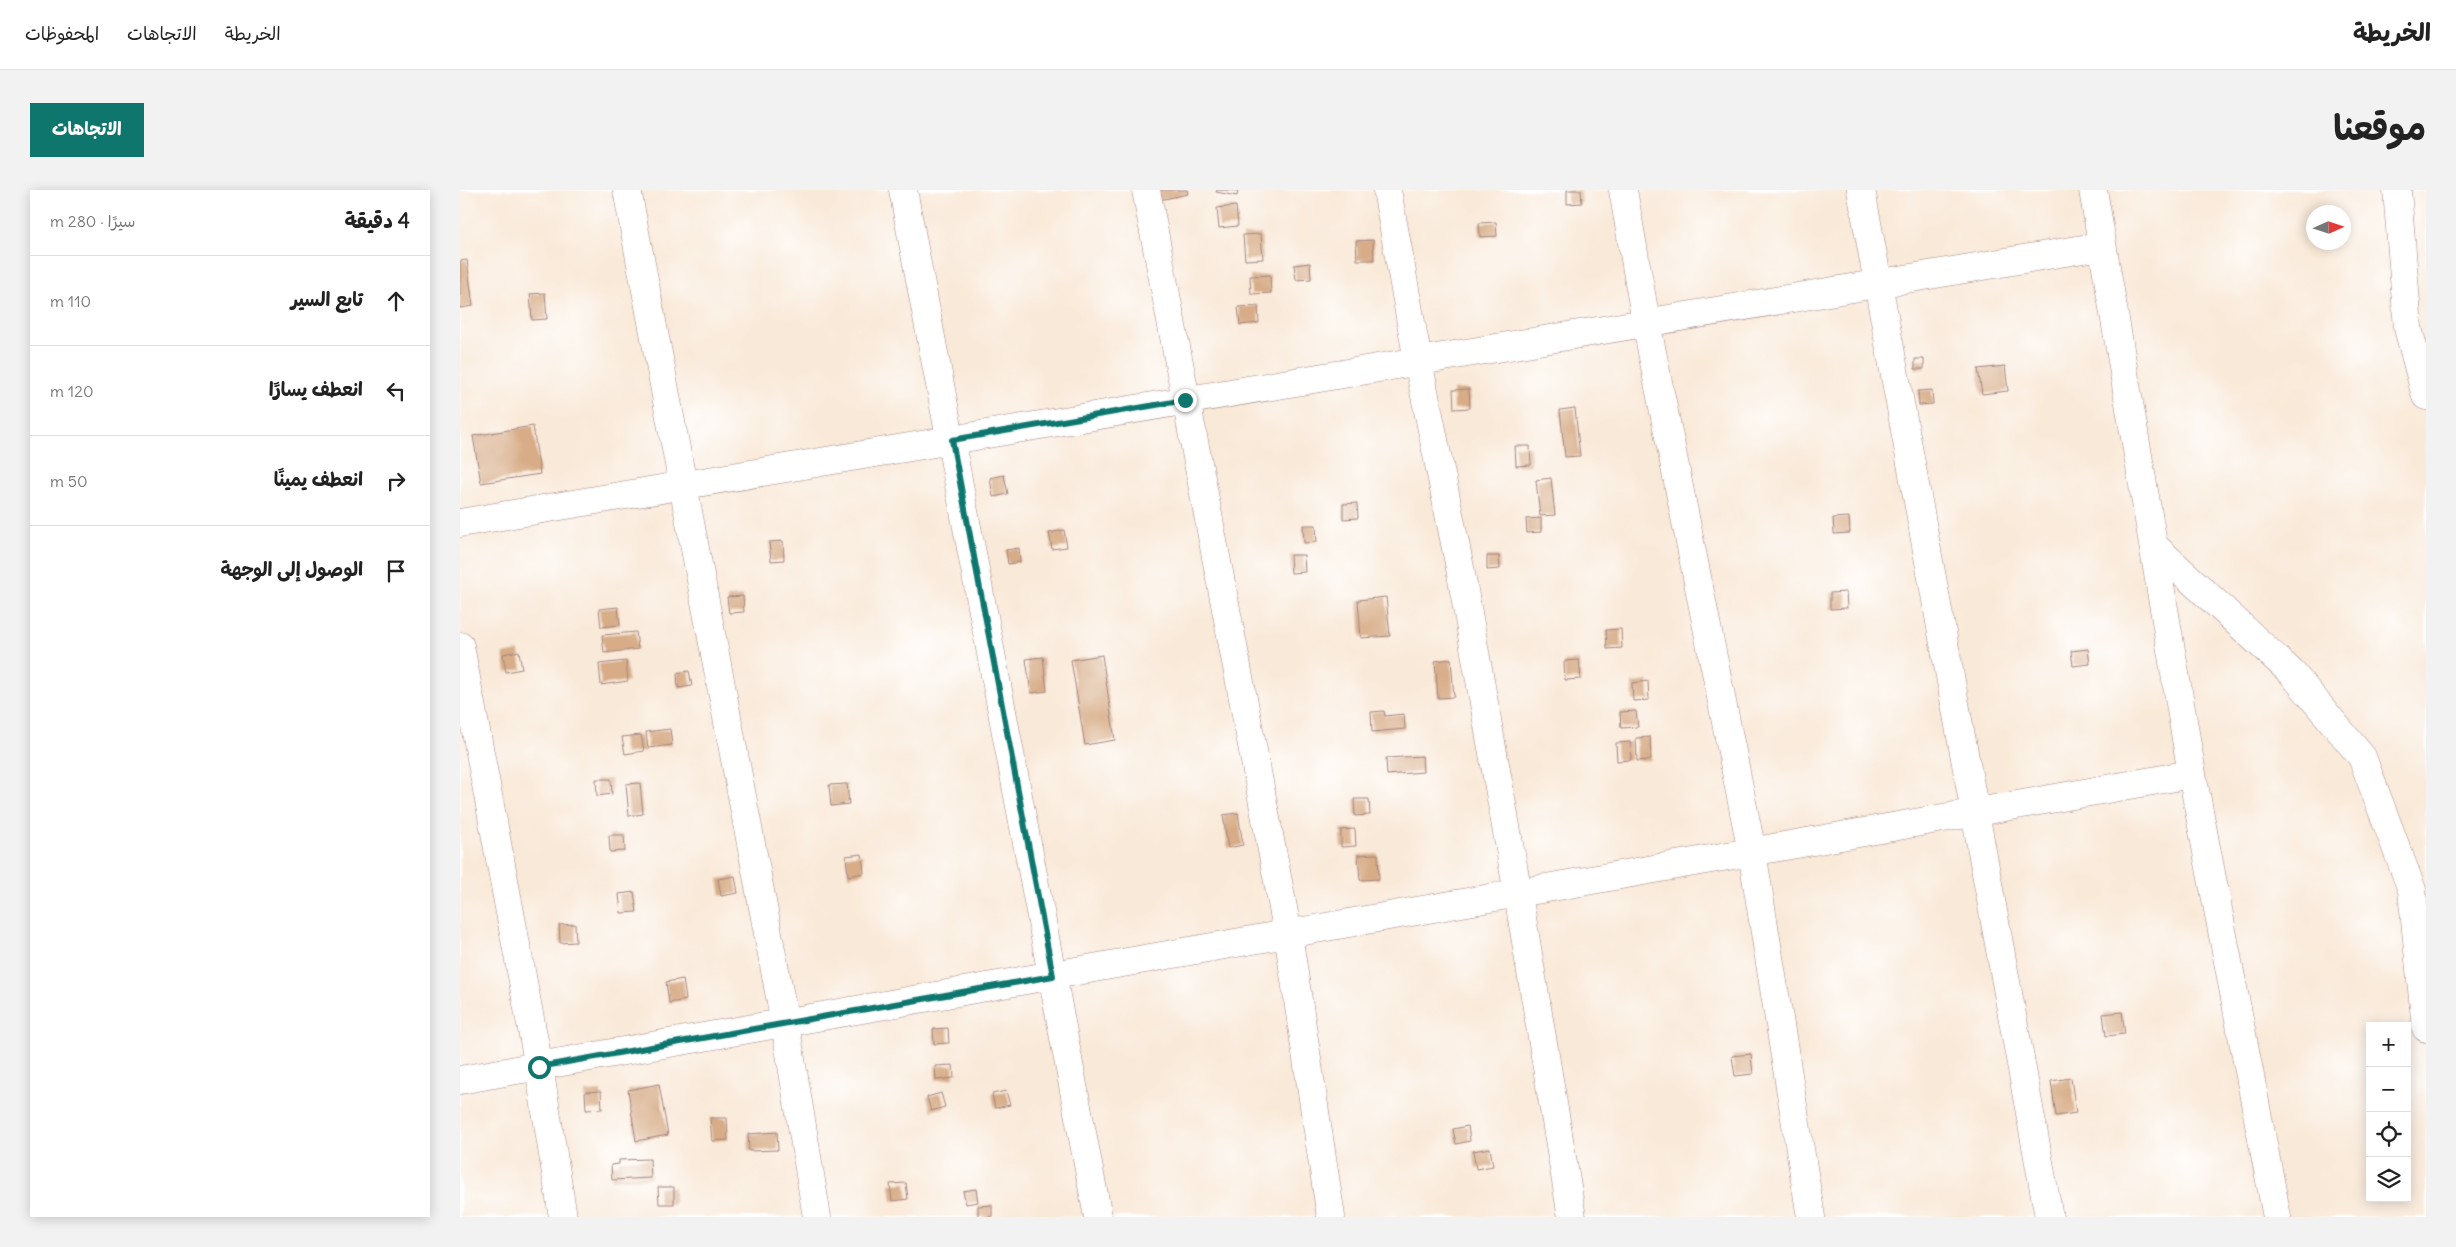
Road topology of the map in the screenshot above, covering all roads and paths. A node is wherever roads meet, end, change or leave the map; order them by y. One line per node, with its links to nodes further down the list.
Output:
1 (627, 190): 16 (street)
2 (903, 190): 15 (street)
3 (1146, 190): 14 (street)
4 (1387, 190): 12 (street)
5 (1623, 190): 11 (street)
6 (1861, 190): 10 (street)
7 (2093, 190): 9 (street)
8 (2397, 190): 13 (street)
9 (2101, 246): 10 (street); 18 (street)
10 (1879, 282): 11 (street); 21 (street)
11 (1646, 322): 12 (street); 22 (street)
12 (1418, 360): 14 (street); 24 (street)
13 (2426, 396)
14 (1185, 400): 15 (street); 25 (street)
15 (952, 440): 16 (street); 26 (street)
16 (684, 486): 17 (street); 27 (street)
17 (460, 523)
18 (2153, 545): 20 (street); 23 (street)
19 (460, 646): 29 (street)
20 (2192, 774): 21 (street); 38 (street)
21 (1974, 814): 22 (street); 37 (street)
22 (1752, 852): 24 (street); 36 (street)
23 (2419, 890): 28 (street)
24 (1518, 894): 25 (street); 35 (street)
25 (1288, 934): 26 (street); 34 (street)
26 (1053, 976): 27 (street); 33 (street)
27 (785, 1023): 29 (street); 32 (street)
28 (2426, 1028)
29 (539, 1067): 30 (street); 31 (street)
30 (460, 1080)
31 (563, 1217)
32 (817, 1217)
33 (1098, 1217)
34 (1331, 1217)
35 (1572, 1217)
36 (1811, 1217)
37 (2049, 1217)
38 (2277, 1217)

